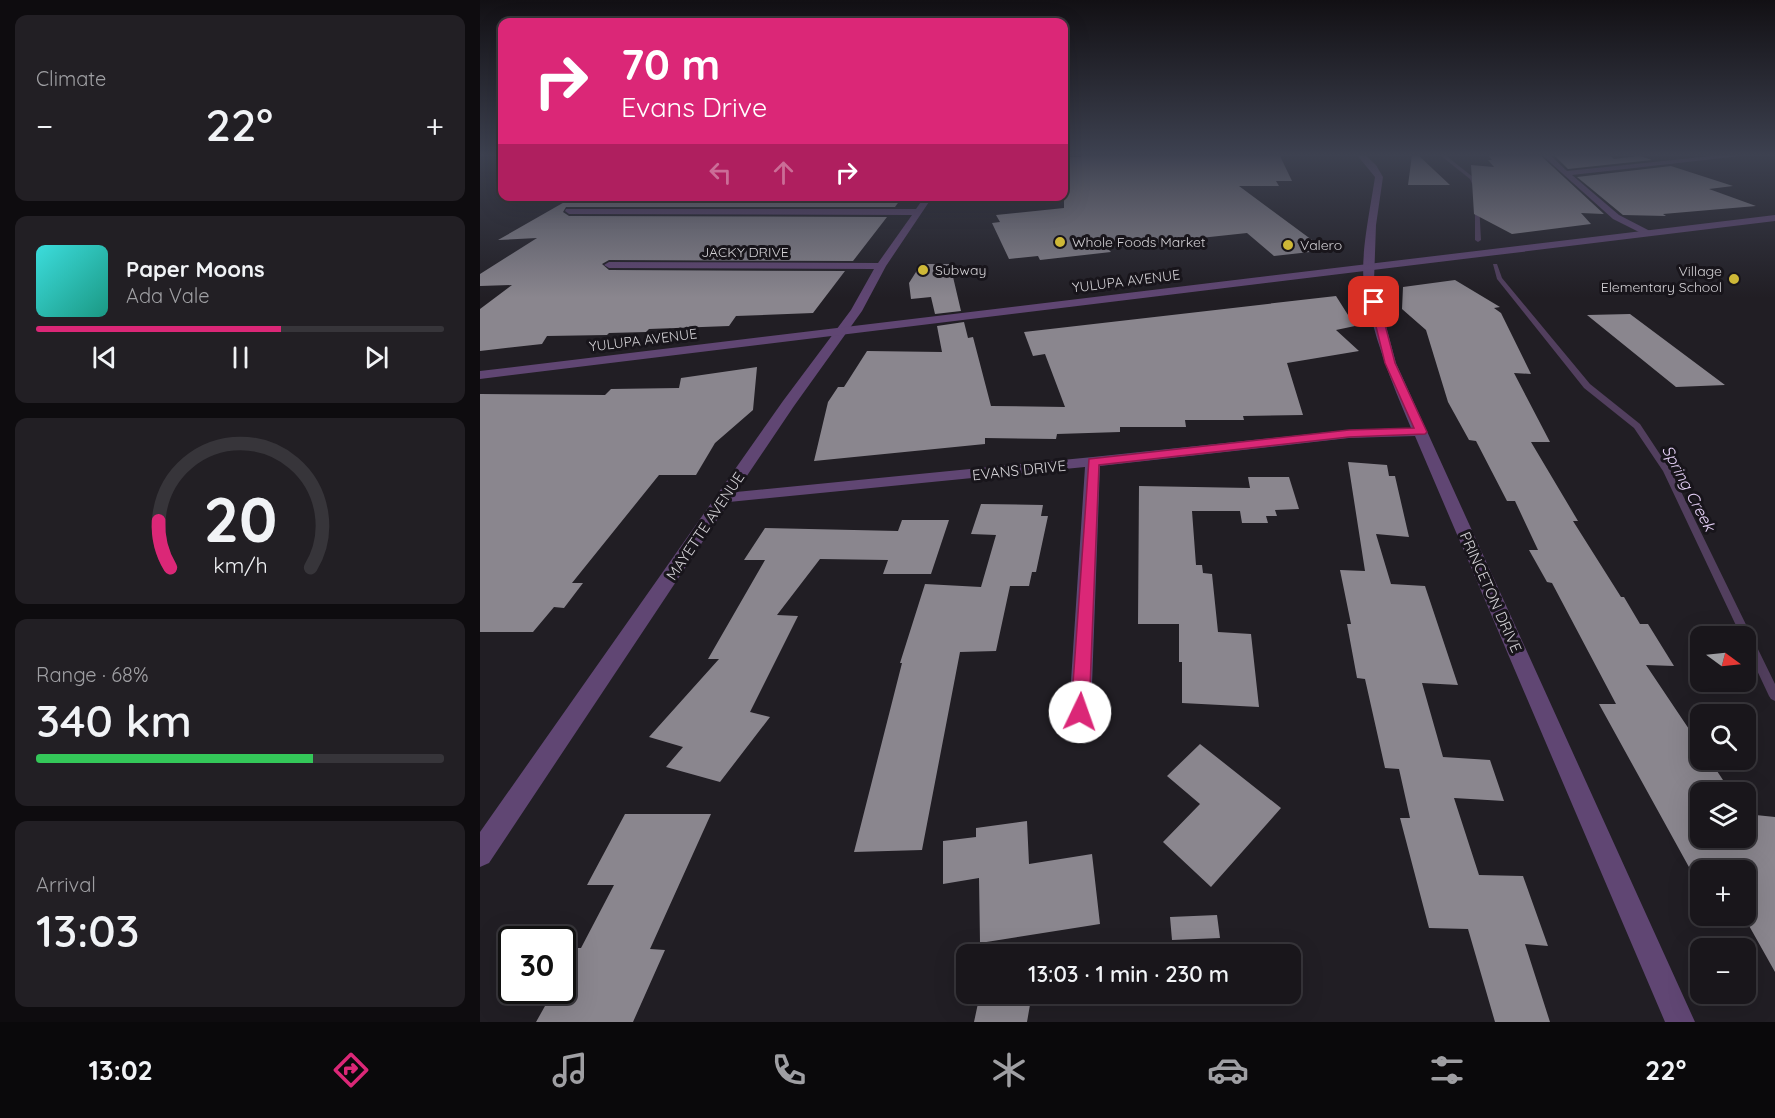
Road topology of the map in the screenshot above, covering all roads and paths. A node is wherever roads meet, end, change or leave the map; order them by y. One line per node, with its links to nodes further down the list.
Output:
1 (924, 203): 5 (street, MAYETTE AVENUE)
2 (1375, 203): 10 (street, PRINCETON DRIVE)
3 (1600, 203): 7 (street)
4 (569, 211): 5 (street)
5 (918, 212): 9 (street, MAYETTE AVENUE)
6 (1775, 218): 7 (street, YULUPA AVENUE)
7 (1647, 233): 10 (street, YULUPA AVENUE)
8 (609, 265): 9 (street, JACKY DRIVE)
9 (881, 266): 11 (street, MAYETTE AVENUE)
10 (1369, 267): 11 (street, YULUPA AVENUE); 13 (street, PRINCETON DRIVE)
11 (842, 330): 12 (street, YULUPA AVENUE); 15 (street, MAYETTE AVENUE)
12 (480, 375)
13 (1421, 432): 14 (street, EVANS DRIVE); 18 (street, PRINCETON DRIVE)
14 (1093, 462): 15 (street, EVANS DRIVE); 16 (street)
15 (723, 498): 17 (street, MAYETTE AVENUE)
16 (1080, 712)
17 (480, 854)
18 (1680, 1022)

